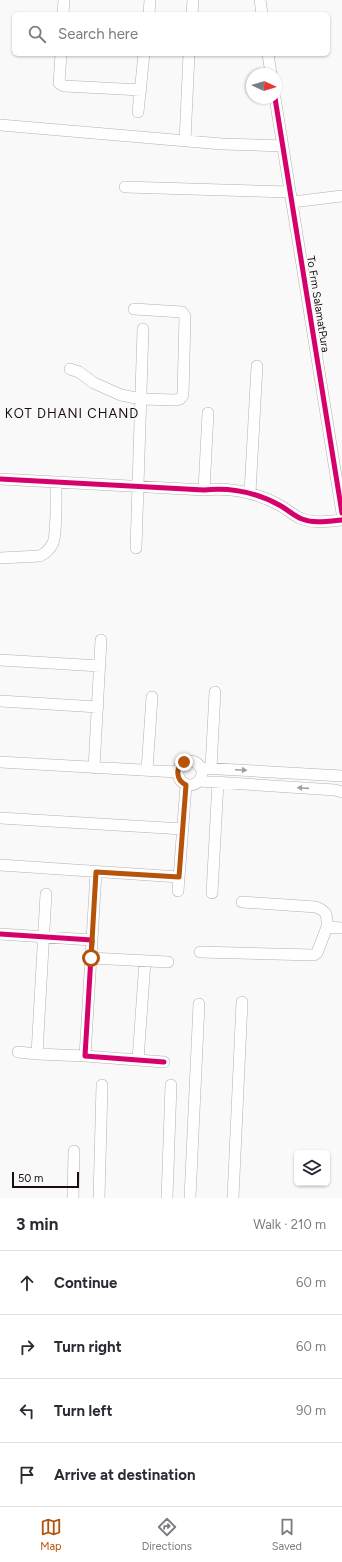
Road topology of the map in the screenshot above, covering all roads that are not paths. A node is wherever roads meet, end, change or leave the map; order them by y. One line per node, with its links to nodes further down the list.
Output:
1 (64, 0): 5 (street)
2 (150, 0): 6 (street)
3 (193, 0): 7 (street)
4 (260, 0): 8 (street)
5 (63, 12)
6 (149, 12)
7 (192, 12)
8 (262, 12)
9 (61, 56): 14 (street)
10 (144, 56): 14 (street)
11 (189, 56): 18 (street)
12 (268, 56): 13 (street)
13 (271, 68)
14 (141, 90): 16 (street)
15 (276, 104): 19 (street, To Frm SalamatPura)
16 (138, 112)
17 (0, 124): 18 (street)
18 (185, 141): 19 (street)
19 (283, 146): 22 (street, To Frm SalamatPura)
20 (125, 187): 22 (street)
21 (342, 196): 22 (street)
22 (291, 197): 34 (street, To Frm SalamatPura)
23 (134, 309): 27 (street)
24 (143, 329): 27 (street)
25 (257, 366): 33 (street)
26 (70, 369): 27 (street)
27 (141, 399): 31 (street)
28 (208, 413): 32 (street)
29 (0, 479): 30 (street)
30 (56, 482): 31 (street); 37 (street)
31 (138, 486): 32 (street); 36 (street)
32 (204, 490): 33 (street)
33 (250, 493): 35 (street)
34 (342, 513)
35 (342, 520)
36 (136, 548)
37 (0, 558)
38 (101, 640): 40 (street)
39 (0, 660): 40 (street)
40 (100, 666): 44 (street)
41 (214, 692): 47 (street)
42 (152, 697): 48 (street)
43 (0, 701): 44 (street)
44 (98, 707): 46 (street)
45 (0, 762): 46 (street)
46 (94, 768): 48 (street)
47 (206, 768): 49 (street); 50 (street, one-way to 50); 51 (street)
48 (147, 770): 49 (street)
49 (177, 772): 53 (street)
50 (342, 776)
51 (199, 781): 52 (street); 53 (street)
52 (218, 782): 54 (street, one-way to 52); 61 (street)
53 (186, 785): 56 (street)
54 (342, 792)
55 (0, 818): 56 (street)
56 (183, 829): 59 (street)
57 (0, 865): 58 (street)
58 (96, 872): 59 (street); 68 (street)
59 (179, 877): 60 (street)
60 (178, 891)
61 (212, 893)
62 (46, 894): 67 (street)
63 (242, 902): 64 (street)
64 (327, 927): 65 (street); 69 (street)
65 (342, 928)
66 (0, 934): 67 (street)
67 (44, 937): 68 (street); 76 (street)
68 (92, 940): 70 (street)
69 (200, 952)
70 (91, 958): 71 (street); 77 (street)
71 (145, 961): 72 (street); 78 (street)
72 (168, 962)
73 (242, 1002): 87 (street)
74 (199, 1004): 86 (street)
75 (18, 1052): 76 (street)
76 (37, 1054): 77 (street)
77 (85, 1056): 78 (street)
78 (138, 1060): 79 (street)
79 (164, 1062)
80 (102, 1085): 84 (street)
81 (171, 1085): 85 (street)
82 (74, 1151): 83 (street)
83 (73, 1198)
84 (99, 1198)
85 (167, 1198)
86 (190, 1198)
87 (233, 1198)

